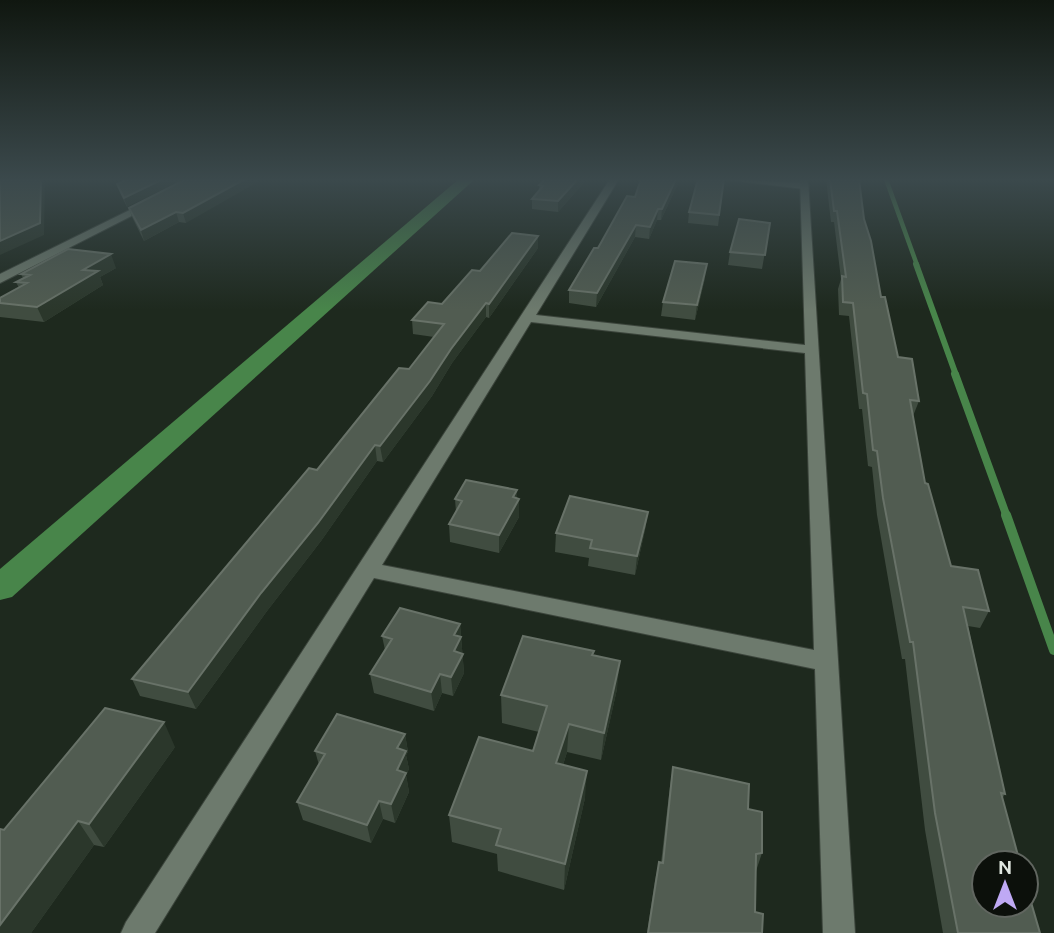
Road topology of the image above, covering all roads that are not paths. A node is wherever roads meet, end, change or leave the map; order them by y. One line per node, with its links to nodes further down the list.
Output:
1 (112, 223): 4 (street)
2 (588, 223): 5 (street)
3 (806, 223): 6 (street)
4 (0, 279)
5 (530, 317): 6 (street); 7 (street)
6 (812, 350): 8 (street)
7 (366, 569): 8 (street); 9 (street)
8 (826, 662): 10 (street)
9 (137, 933)
10 (839, 933)

